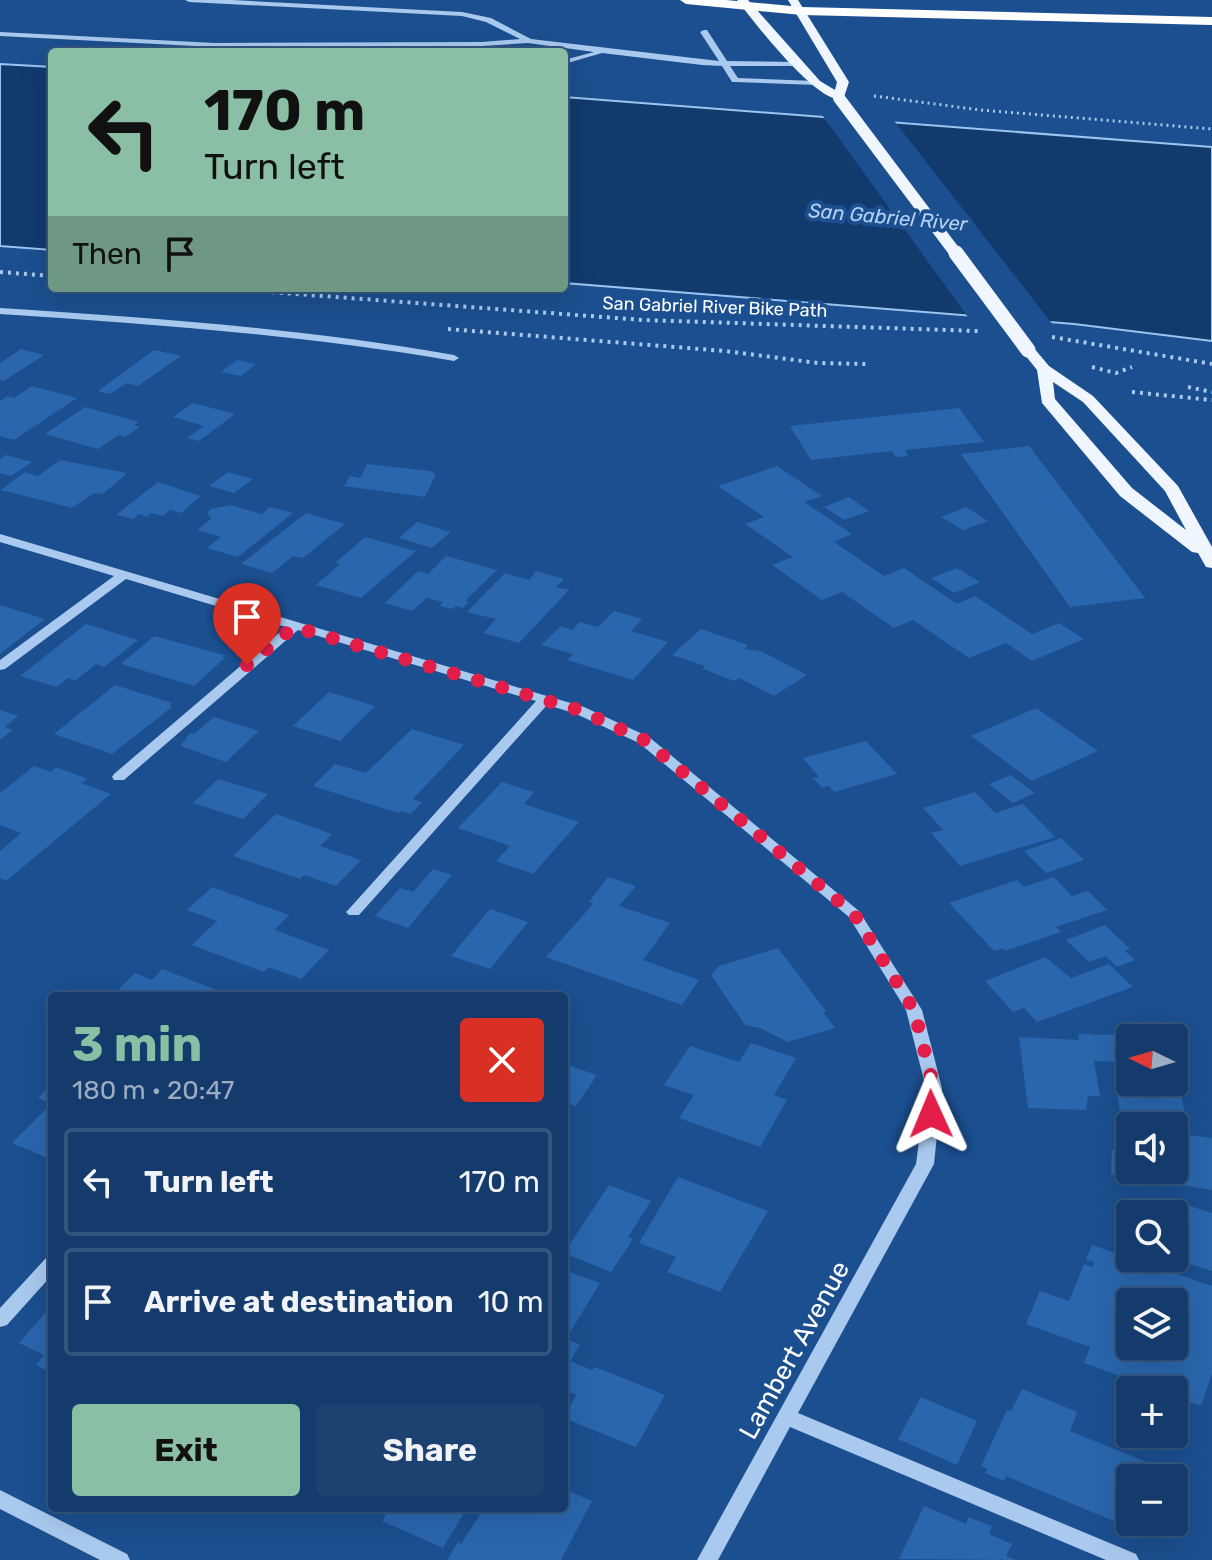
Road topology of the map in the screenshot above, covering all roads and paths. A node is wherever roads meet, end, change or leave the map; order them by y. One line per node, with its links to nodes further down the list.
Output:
1 (189, 0): 8 (street)
2 (686, 0): 3 (highway)
3 (745, 4): 4 (highway); 14 (main road)
4 (797, 6): 5 (highway); 17 (main road)
5 (1212, 21)
6 (704, 32): 13 (street)
7 (0, 34): 9 (street)
8 (528, 41): 9 (street); 11 (street)
9 (251, 45): 10 (street)
10 (282, 48)
11 (606, 51): 12 (street); 13 (street)
12 (568, 61)
13 (725, 64): 14 (street); 15 (street)
14 (799, 64): 15 (main road)
15 (816, 83): 17 (main road)
16 (874, 96): 18 (path)
17 (839, 98): 29 (main road, bridge)
18 (1212, 129)
19 (0, 272): 20 (path)
20 (48, 276)
21 (269, 292): 23 (path, San Gabriel River Bike Path)
22 (0, 311): 25 (street)
23 (989, 332)
24 (1048, 337): 26 (path)
25 (454, 358)
26 (1212, 364)
27 (1091, 367): 28 (path)
28 (1132, 367)
29 (1044, 369): 35 (main road); 35 (main road)
30 (1188, 387): 32 (path)
31 (1132, 392): 33 (path)
32 (1212, 392)
33 (1212, 400)
34 (0, 538): 36 (street)
35 (1208, 558)
36 (122, 576): 37 (street); 38 (street)
37 (294, 627): 39 (street); 40 (street)
38 (0, 666)
39 (544, 700): 41 (street); 44 (street, Lambert Avenue)
40 (119, 777)
41 (354, 912)
42 (48, 1267): 43 (street)
43 (0, 1320)
44 (786, 1417): 47 (street, Lambert Avenue); 48 (street)
45 (0, 1499): 46 (street)
46 (120, 1560)
47 (707, 1560)
48 (1129, 1560)

